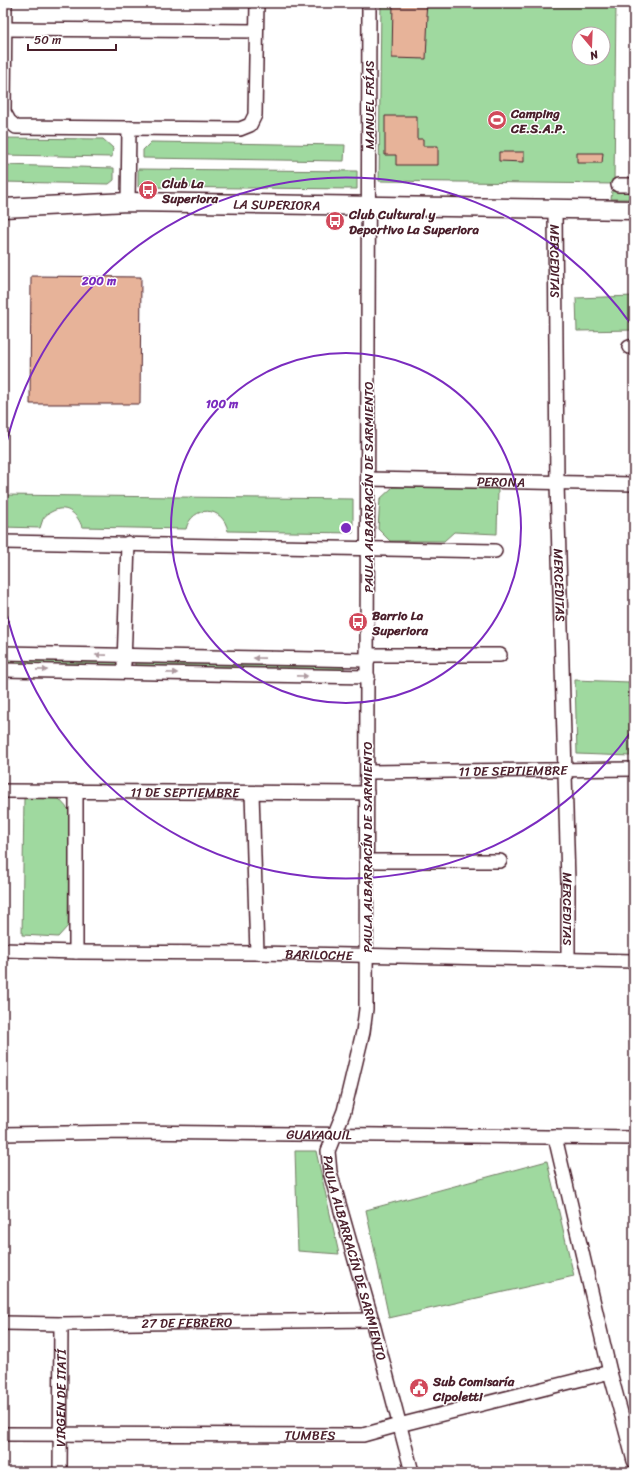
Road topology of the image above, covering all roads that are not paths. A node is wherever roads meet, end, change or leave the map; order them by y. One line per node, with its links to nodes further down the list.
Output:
1 (6, 3): 4 (street)
2 (257, 3): 5 (street)
3 (369, 3): 11 (street, MANUEL FRÍAS)
4 (5, 29): 5 (street); 6 (street)
5 (256, 31): 6 (street)
6 (130, 128): 10 (street)
7 (618, 185): 8 (street)
8 (634, 185)
9 (3, 198): 10 (main road, LA SUPERIORA)
10 (120, 202): 11 (main road, LA SUPERIORA); 12 (main road, LA SUPERIORA)
11 (368, 206): 13 (main road, LA SUPERIORA); 15 (street, PAULA ALBARRACÍN DE SARMIENTO)
12 (3, 208)
13 (555, 209): 14 (main road, LA SUPERIORA); 16 (street, MERCEDITAS)
14 (634, 210)
15 (368, 478): 16 (street, PERONA); 20 (street, PAULA ALBARRACÍN DE SARMIENTO)
16 (557, 483): 17 (street, PERONA); 30 (street, MERCEDITAS)
17 (634, 484)
18 (3, 542): 19 (street)
19 (128, 543): 20 (street); 24 (street)
20 (368, 550): 21 (street); 25 (street, PAULA ALBARRACÍN DE SARMIENTO)
21 (495, 551)
22 (3, 653): 24 (street, one-way to 22)
23 (500, 654): 25 (street)
24 (124, 656): 25 (street, one-way to 24); 27 (street)
25 (368, 658): 28 (street, PAULA ALBARRACÍN DE SARMIENTO)
26 (3, 670): 27 (street, one-way to 27)
27 (124, 672): 28 (street, one-way to 28)
28 (368, 677): 31 (street, PAULA ALBARRACÍN DE SARMIENTO)
29 (634, 769): 30 (street, 11 DE SEPTIEMBRE)
30 (565, 770): 31 (street, 11 DE SEPTIEMBRE); 42 (street, MERCEDITAS)
31 (367, 772): 35 (street, PAULA ALBARRACÍN DE SARMIENTO)
32 (3, 791): 33 (street, 11 DE SEPTIEMBRE)
33 (76, 792): 34 (street, 11 DE SEPTIEMBRE); 39 (street)
34 (252, 793): 35 (street, 11 DE SEPTIEMBRE); 40 (street)
35 (367, 793): 36 (street, PAULA ALBARRACÍN DE SARMIENTO)
36 (367, 861): 37 (street); 41 (street, PAULA ALBARRACÍN DE SARMIENTO)
37 (500, 861)
38 (3, 950): 39 (street, BARILOCHE)
39 (76, 952): 40 (street, BARILOCHE)
40 (257, 952): 41 (street, BARILOCHE)
41 (367, 956): 42 (street, BARILOCHE); 44 (street, PAULA ALBARRACÍN DE SARMIENTO)
42 (568, 960): 43 (street, BARILOCHE)
43 (634, 961)
44 (335, 1133): 45 (street, GUAYAQUIL); 46 (street, GUAYAQUIL); 48 (street, PAULA ALBARRACÍN DE SARMIENTO)
45 (3, 1134)
46 (555, 1137): 47 (street, GUAYAQUIL); 51 (street)
47 (634, 1138)
48 (372, 1320): 50 (street, 27 DE FEBRERO); 52 (street, PAULA ALBARRACÍN DE SARMIENTO)
49 (3, 1323): 50 (street, 27 DE FEBRERO)
50 (61, 1324): 54 (street, VIRGEN DE ITATÍ)
51 (610, 1372): 52 (street, TUMBES); 55 (street)
52 (399, 1425): 54 (street, TUMBES); 57 (street, PAULA ALBARRACÍN DE SARMIENTO)
53 (3, 1434): 54 (street, TUMBES)
54 (60, 1434): 56 (street, VIRGEN DE ITATÍ)
55 (634, 1461)
56 (60, 1472)
57 (412, 1472)

